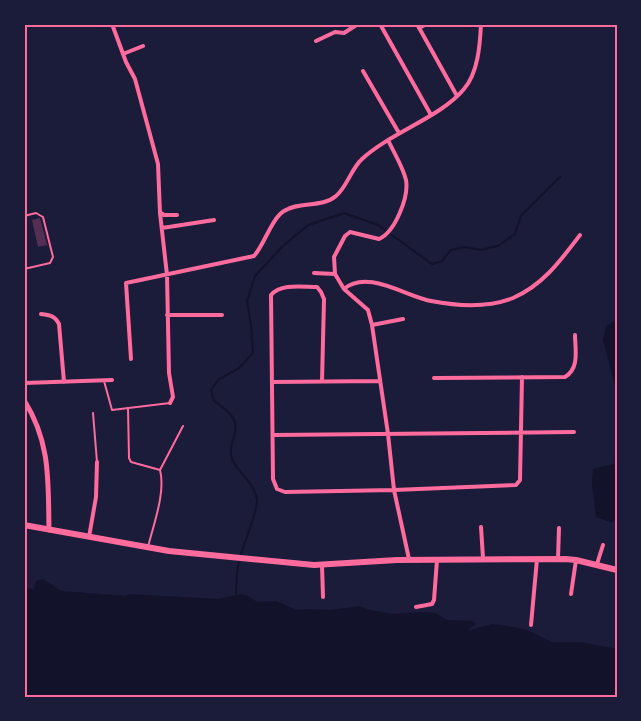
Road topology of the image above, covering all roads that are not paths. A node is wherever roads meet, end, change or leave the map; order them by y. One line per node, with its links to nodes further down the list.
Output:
1 (112, 24): 9 (street)
2 (358, 24): 7 (street)
3 (380, 24): 12 (street)
4 (427, 24): 6 (street)
5 (482, 24): 11 (street)
6 (418, 26): 11 (street)
7 (316, 41)
8 (143, 46): 9 (street)
9 (123, 54): 15 (street)
10 (363, 71): 13 (street)
11 (457, 96): 12 (street)
12 (431, 114): 13 (street)
13 (399, 133): 14 (street)
14 (388, 140): 23 (street); 24 (street)
15 (160, 213): 17 (street); 19 (street)
16 (24, 216): 21 (lane)
17 (177, 216)
18 (214, 220): 19 (street)
19 (162, 228): 24 (street)
20 (580, 235): 25 (street)
21 (24, 269)
22 (314, 273): 23 (street)
23 (334, 274): 25 (street)
24 (167, 275): 27 (street); 32 (street)
25 (344, 289): 30 (street)
26 (41, 314): 39 (street)
27 (167, 315): 28 (street); 43 (street)
28 (222, 315)
29 (403, 319): 30 (street)
30 (372, 325): 37 (street)
31 (575, 334): 33 (street)
32 (131, 359)
33 (522, 377): 34 (street); 48 (street)
34 (434, 378)
35 (112, 380): 36 (street)
36 (104, 381): 39 (street); 44 (lane)
37 (381, 381): 41 (street); 49 (street)
38 (24, 382): 39 (street)
39 (63, 382)
40 (272, 382): 41 (street); 41 (street); 50 (street)
41 (322, 382)
42 (24, 400): 57 (main road)
43 (170, 403): 44 (lane)
44 (128, 408): 52 (lane)
45 (93, 413): 51 (lane)
46 (183, 426): 52 (lane)
47 (574, 432): 48 (street)
48 (522, 433): 49 (street); 53 (street)
49 (388, 434): 50 (street); 53 (street)
50 (273, 435): 53 (street)
51 (97, 462): 58 (street)
52 (160, 470): 60 (lane)
53 (394, 490): 65 (street)
54 (24, 525): 57 (main road)
55 (481, 527): 61 (street)
56 (559, 528): 64 (street)
57 (49, 530): 58 (main road)
58 (89, 537): 60 (main road)
59 (603, 545): 68 (street)
60 (148, 547): 67 (main road)
61 (483, 558): 62 (main road); 63 (main road)
62 (437, 559): 65 (main road); 72 (street)
63 (537, 559): 64 (main road); 73 (street)
64 (558, 559): 66 (main road)
65 (410, 560): 67 (main road)
66 (576, 560): 68 (main road); 70 (street)
67 (322, 565): 71 (street)
68 (597, 565): 69 (main road)
69 (617, 570)
70 (571, 594)
71 (323, 597)
72 (416, 607)
73 (531, 625)

